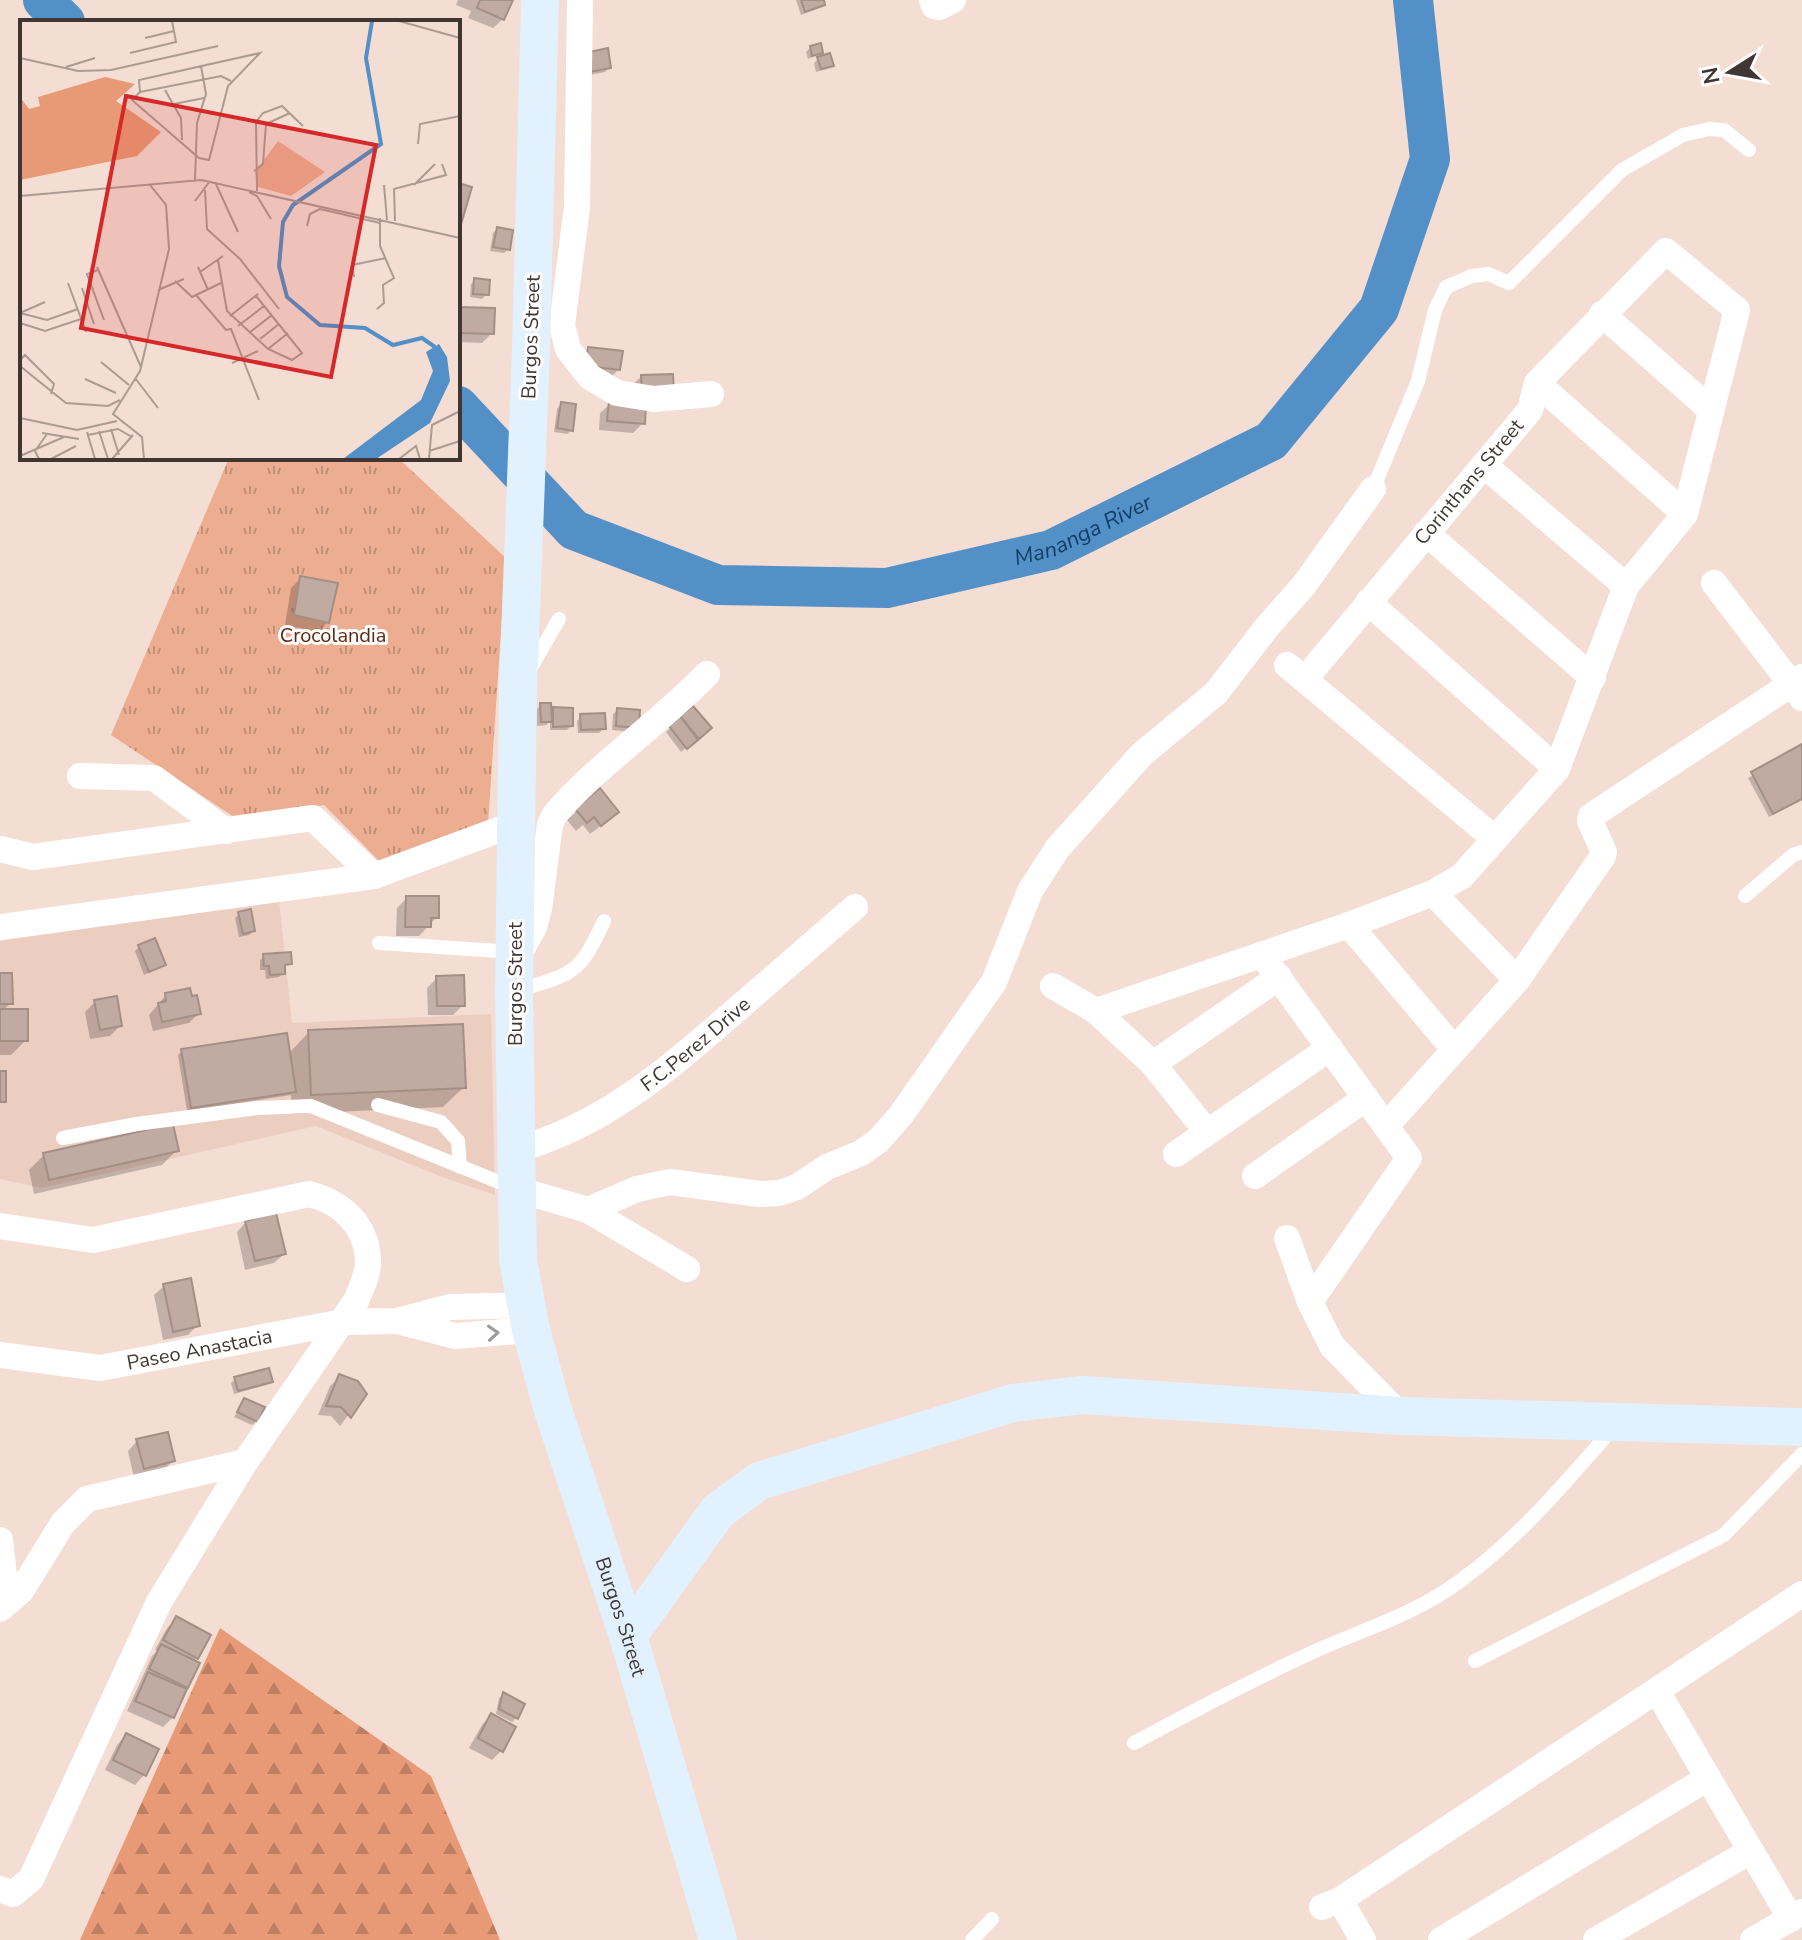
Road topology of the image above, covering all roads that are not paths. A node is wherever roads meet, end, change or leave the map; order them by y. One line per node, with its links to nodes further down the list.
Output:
1 (540, 0): 21 (street, Burgos Street)
2 (580, 0): 8 (street)
3 (932, 0): 4 (street)
4 (953, 0)
5 (1749, 150): 11 (lane)
6 (1602, 314): 7 (street, Corinthans Street); 9 (street); 9 (street, Corinthans Street)
7 (1537, 383): 10 (street, Corinthans Street); 12 (street)
8 (711, 394)
9 (1711, 410): 12 (street)
10 (1484, 465): 13 (street, Corinthans Street); 15 (street)
11 (1373, 489): 56 (street)
12 (1685, 514): 15 (street)
13 (1426, 533): 16 (street, Corinthans Street); 19 (street)
14 (1714, 583): 20 (street)
15 (1626, 586): 19 (street)
16 (1368, 602): 22 (street); 26 (street, Corinthans Street)
17 (559, 619): 21 (lane)
18 (707, 674): 38 (street)
19 (1593, 678): 22 (street)
20 (1799, 686): 40 (street)
21 (518, 689): 24 (street, Burgos Street)
22 (1557, 769): 26 (street)
23 (80, 776): 25 (street)
24 (517, 823): 29 (street); 38 (street, Burgos Street)
25 (226, 831): 27 (street); 29 (street)
26 (1495, 839): 30 (street)
27 (0, 849)
28 (1802, 852): 31 (lane)
29 (374, 876): 35 (street)
30 (1433, 893): 34 (street); 40 (street)
31 (1745, 896)
32 (855, 907): 51 (street, F.C.Perez Drive)
33 (604, 921): 38 (lane)
34 (1349, 925): 37 (street); 44 (street)
35 (0, 927)
36 (379, 943): 38 (lane)
37 (1262, 955): 39 (street); 42 (street)
38 (514, 969): 51 (street, Burgos Street)
39 (1279, 977): 43 (street); 45 (street)
40 (1517, 980): 44 (street)
41 (1053, 986): 42 (street)
42 (1096, 1011): 45 (street)
43 (1330, 1048): 46 (street); 49 (street)
44 (1454, 1049): 48 (street)
45 (1153, 1064): 49 (street)
46 (1366, 1098): 48 (street); 54 (street)
47 (378, 1105): 53 (lane)
48 (1386, 1126): 60 (street)
49 (1207, 1132): 52 (street)
50 (63, 1138): 53 (lane)
51 (516, 1150): 55 (street, Burgos Street)
52 (1176, 1154)
53 (460, 1167): 55 (lane)
54 (1255, 1176)
55 (516, 1189): 56 (street); 61 (street, Burgos Street)
56 (588, 1210): 59 (street)
57 (0, 1226): 62 (street)
58 (1287, 1238): 60 (street)
59 (687, 1269)
60 (1310, 1302): 64 (street)
61 (528, 1318): 62 (street, Paseo Anastacia); 72 (street, Burgos Street)
62 (343, 1322): 63 (street, Paseo Anastacia); 68 (street)
63 (0, 1355)
64 (1401, 1416): 65 (street); 72 (street)
65 (1617, 1423): 66 (street); 75 (lane)
66 (1802, 1427)
67 (1802, 1454): 73 (lane)
68 (245, 1462): 71 (street); 78 (street)
69 (0, 1540): 71 (street)
70 (1802, 1594): 74 (street)
71 (4, 1606)
72 (628, 1636): 82 (street, Burgos Street)
73 (1475, 1661)
74 (1657, 1691): 76 (street); 84 (street)
75 (1134, 1743)
76 (1708, 1778): 77 (street); 81 (street)
77 (1751, 1851): 79 (street); 86 (street)
78 (0, 1889)
79 (1796, 1915): 87 (street)
80 (992, 1919): 83 (lane)
81 (1468, 1933): 85 (street)
82 (718, 1940)
83 (972, 1940)
84 (1363, 1940)
85 (1441, 1940)
86 (1596, 1940)
87 (1753, 1940)

